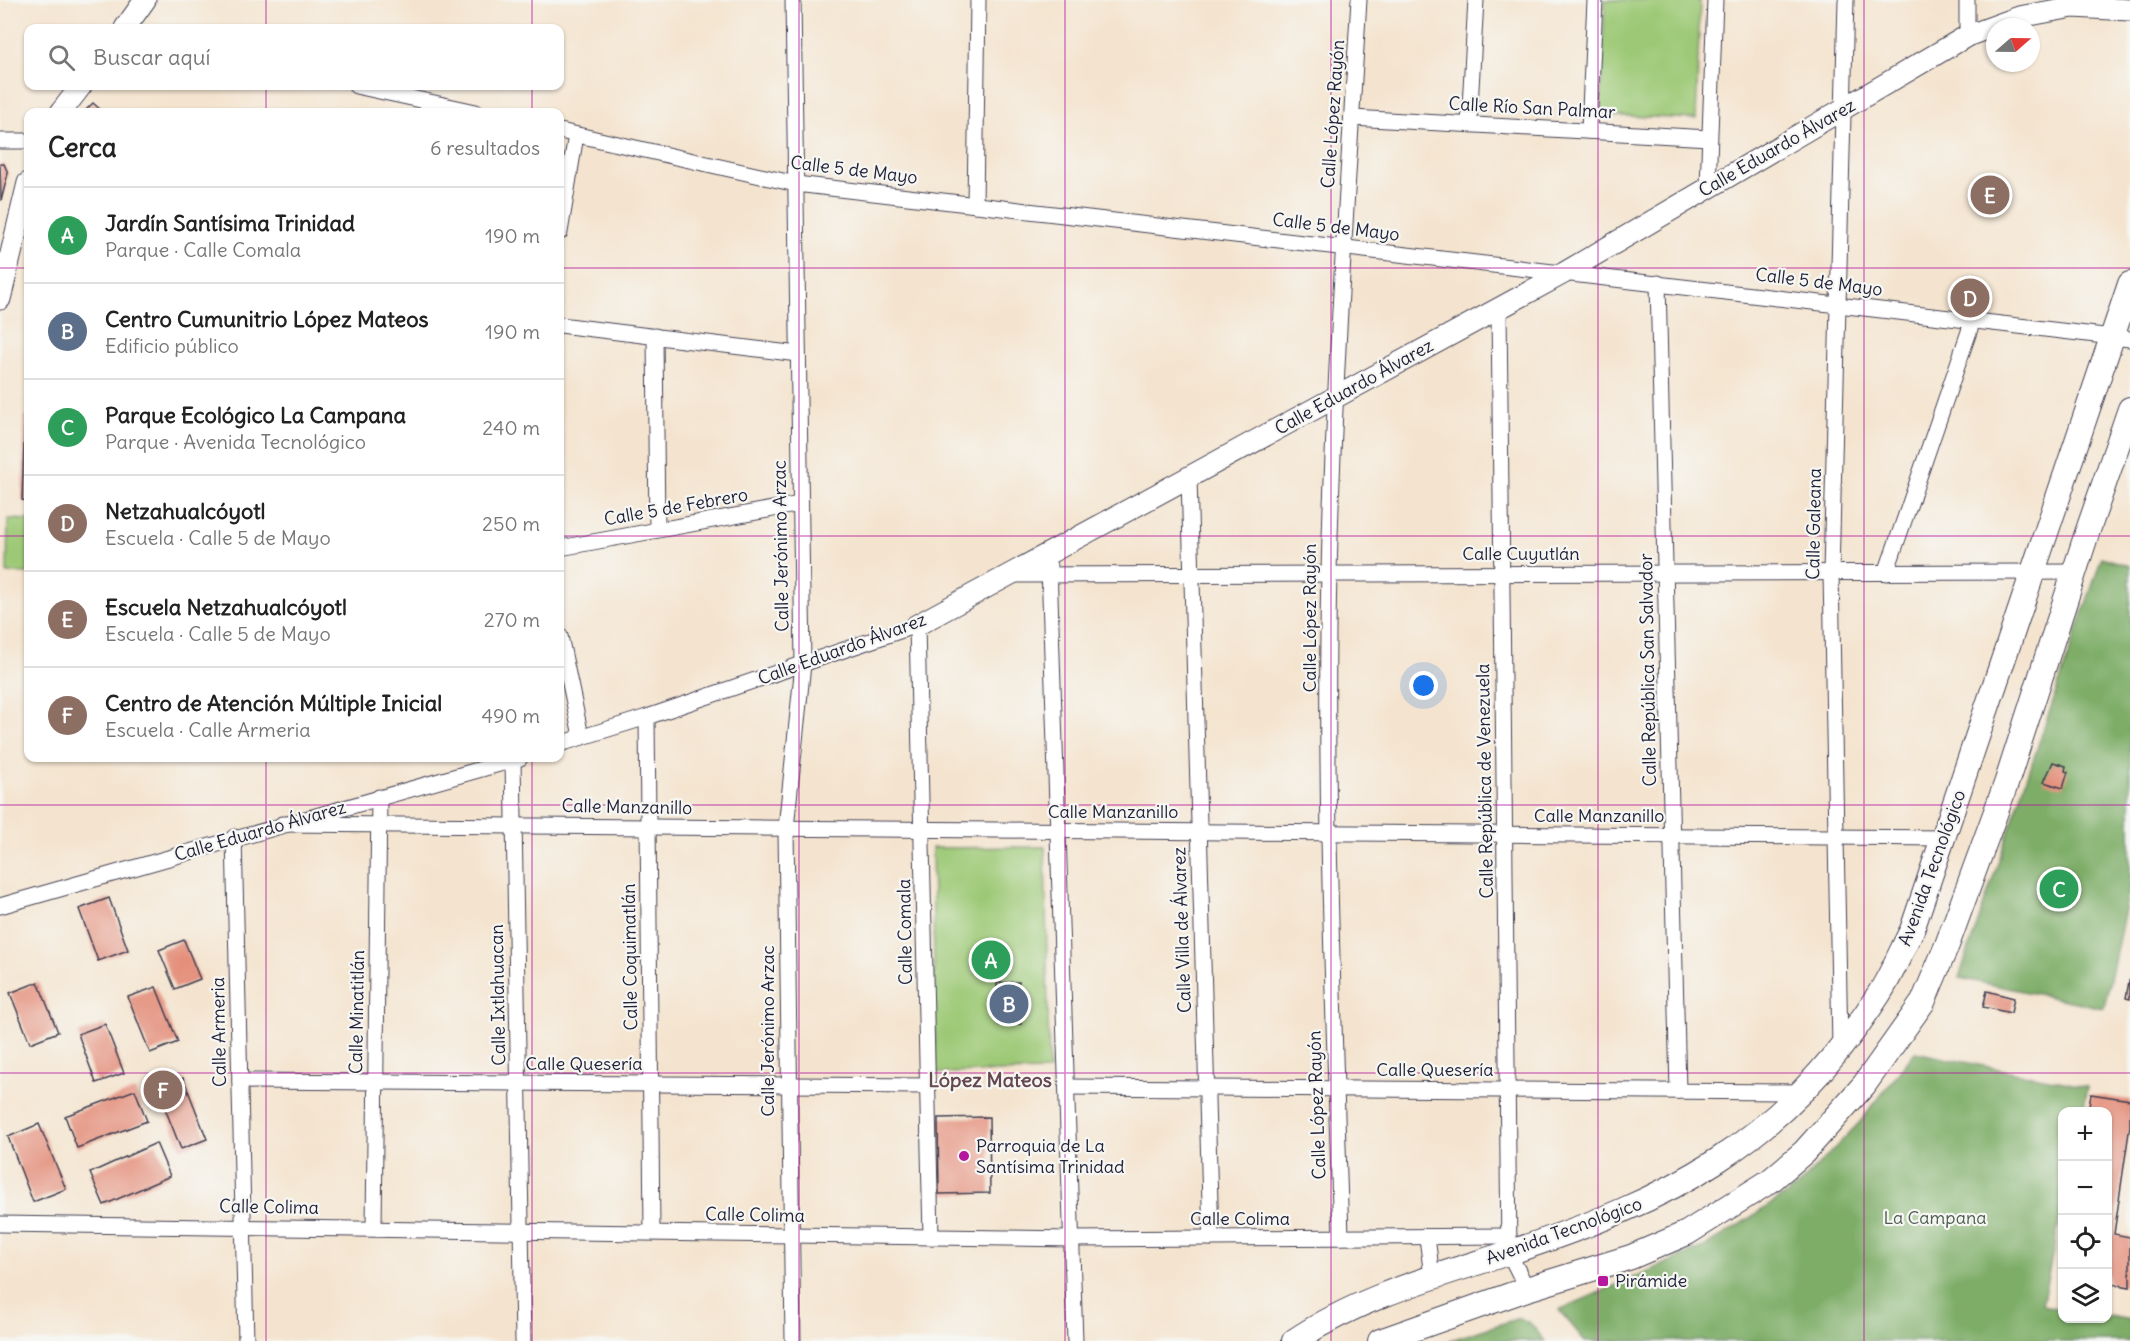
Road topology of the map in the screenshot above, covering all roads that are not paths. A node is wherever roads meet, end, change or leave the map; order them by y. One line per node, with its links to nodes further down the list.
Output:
1 (145, 0): 12 (street)
2 (794, 0): 27 (street, Calle Jerónimo Arzac)
3 (978, 0): 30 (street)
4 (1359, 0): 19 (street, Calle López Rayón)
5 (1476, 0): 20 (street)
6 (1595, 0): 21 (street)
7 (1715, 0): 24 (street)
8 (1846, 0): 18 (street, Calle Galeana)
9 (1967, 0): 13 (street)
10 (2073, 3): 11 (street, Calle Eduardo Álvarez); 13 (street, Calle Eduardo Álvarez)
11 (2130, 10)
12 (128, 24)
13 (1968, 36): 18 (street, Calle Eduardo Álvarez)
14 (78, 90): 16 (street)
15 (374, 90): 17 (street)
16 (63, 108)
17 (458, 108)
18 (1842, 110): 28 (street, Calle Eduardo Álvarez); 37 (street, Calle Galeana)
19 (1352, 118): 20 (street, Calle Río San Palmar); 32 (street, Calle López Rayón)
20 (1469, 124): 21 (street, Calle Río San Palmar)
21 (1589, 131): 24 (street, Calle Río San Palmar)
22 (564, 132): 23 (street, Calle 5 de Mayo)
23 (576, 135): 27 (street, Calle 5 de Mayo); 31 (street)
24 (1709, 138): 28 (street)
25 (0, 141): 26 (street)
26 (24, 141)
27 (796, 184): 30 (street, Calle 5 de Mayo); 43 (street, Calle Jerónimo Arzac)
28 (1708, 187): 33 (street, Calle Eduardo Álvarez)
29 (24, 200): 36 (street)
30 (975, 205): 32 (street, Calle 5 de Mayo)
31 (564, 208)
32 (1344, 247): 33 (street, Calle 5 de Mayo); 44 (street, Calle López Rayón)
33 (1564, 273): 34 (street, Calle 5 de Mayo); 38 (street, Calle Eduardo Álvarez)
34 (1658, 283): 37 (street, Calle 5 de Mayo); 53 (street, Calle República San Salvador)
35 (2130, 284): 42 (main road, Avenida Tecnológico)
36 (0, 299)
37 (1840, 304): 39 (street, Calle 5 de Mayo); 54 (street, Calle Galeana)
38 (1499, 308): 44 (street, Calle Eduardo Álvarez); 57 (street, Calle República de Venezuela)
39 (1973, 320): 42 (street, Calle 5 de Mayo); 55 (street)
40 (564, 325): 41 (street)
41 (655, 336): 43 (street); 48 (street)
42 (2122, 337): 51 (main road, Avenida Tecnológico)
43 (798, 354): 47 (street, Calle Jerónimo Arzac)
44 (1335, 398): 46 (street, Calle Eduardo Álvarez); 56 (street, Calle López Rayón)
45 (2130, 409): 52 (main road)
46 (1189, 478): 50 (street, Calle Eduardo Álvarez); 60 (street, Calle Villa de Álvarez)
47 (800, 504): 48 (street, Calle 5 de Febrero); 63 (street, Calle Jerónimo Arzac)
48 (657, 530): 49 (street, Calle 5 de Febrero)
49 (564, 547)
50 (1049, 554): 58 (street, Calle Eduardo Álvarez); 59 (street)
51 (2032, 572): 52 (street, Calle Cuyutlán); 55 (street, Calle Cuyutlán); 83 (main road, Avenida Tecnológico)
52 (2075, 572): 111 (main road)
53 (1665, 573): 54 (street, Calle Cuyutlán); 57 (street, Calle Cuyutlán); 80 (street, Calle República San Salvador)
54 (1832, 573): 55 (street, Calle Cuyutlán); 82 (street, Calle Galeana)
55 (1886, 573)
56 (1329, 574): 57 (street, Calle Cuyutlán); 60 (street, Calle Cuyutlán); 78 (street, Calle López Rayón)
57 (1502, 574): 79 (street, Calle República de Venezuela)
58 (1010, 575): 59 (street, Calle Cuyutlán); 61 (street, Calle Eduardo Álvarez)
59 (1050, 575): 60 (street, Calle Cuyutlán); 76 (street)
60 (1191, 575): 77 (street, Calle Villa de Álvarez)
61 (917, 625): 63 (street, Calle Eduardo Álvarez); 75 (street, Calle Comala)
62 (564, 655): 65 (street)
63 (803, 664): 64 (street, Calle Eduardo Álvarez); 74 (street, Calle Jerónimo Arzac)
64 (647, 717): 65 (street, Calle Eduardo Álvarez); 73 (street, Calle Coquimatlán)
65 (581, 736): 66 (street, Calle Eduardo Álvarez)
66 (564, 742)
67 (506, 762): 69 (street, Calle Eduardo Álvarez)
68 (517, 762): 72 (street, Calle Ixtlahuacan)
69 (379, 797): 70 (street, Calle Eduardo Álvarez); 71 (street, Calle Minatitlán)
70 (282, 824): 71 (street, Calle Manzanillo); 81 (street, Calle Eduardo Álvarez)
71 (378, 825): 72 (street, Calle Manzanillo); 87 (street, Calle Minatitlán)
72 (514, 826): 73 (street, Calle Manzanillo); 88 (street, Calle Ixtlahuacan)
73 (648, 827): 74 (street, Calle Manzanillo); 89 (street, Calle Coquimatlán)
74 (786, 828): 75 (street, Calle Manzanillo); 90 (street, Calle Jerónimo Arzac)
75 (922, 830): 76 (street, Calle Manzanillo); 91 (street, Calle Comala)
76 (1058, 831): 77 (street, Calle Manzanillo); 92 (street)
77 (1199, 832): 78 (street, Calle Manzanillo); 93 (street, Calle Villa de Álvarez)
78 (1329, 833): 79 (street, Calle Manzanillo); 94 (street, Calle López Rayón)
79 (1505, 835): 80 (street, Calle Manzanillo); 95 (street, Calle República de Venezuela)
80 (1672, 836): 82 (street, Calle Manzanillo); 96 (street, Calle República San Salvador)
81 (234, 837): 84 (street, Calle Eduardo Álvarez); 86 (street, Calle Armeria)
82 (1838, 837): 83 (street, Calle Manzanillo); 85 (street, Calle Galeana)
83 (1945, 838): 85 (main road, Avenida Tecnológico)
84 (0, 906)
85 (1840, 1050): 97 (main road, Avenida Tecnológico)
86 (240, 1081): 87 (street, Calle Quesería); 99 (street, Calle Armeria)
87 (376, 1082): 88 (street, Calle Quesería); 100 (street, Calle Minatitlán)
88 (519, 1083): 89 (street, Calle Quesería); 101 (street, Calle Ixtlahuacan)
89 (651, 1084): 90 (street, Calle Quesería); 102 (street, Calle Coquimatlán)
90 (788, 1085): 91 (street, Calle Quesería); 103 (street, Calle Jerónimo Arzac)
91 (928, 1086): 104 (street, Calle Comala)
92 (1067, 1087): 93 (street, Calle Quesería); 108 (street)
93 (1206, 1088): 94 (street, Calle Quesería); 107 (street, Calle Villa de Álvarez)
94 (1336, 1089): 95 (street, Calle Quesería); 105 (street, Calle López Rayón)
95 (1508, 1090): 96 (street, Calle Quesería); 109 (street, Calle República de Venezuela)
96 (1678, 1091): 97 (street, Calle Quesería)
97 (1802, 1092): 109 (main road, Avenida Tecnológico)
98 (0, 1224): 99 (street, Calle Colima)
99 (244, 1226): 100 (street, Calle Colima); 112 (street, Calle Armeria)
100 (374, 1228): 101 (street, Calle Colima)
101 (522, 1230): 102 (street, Calle Colima); 113 (street, Calle Ixtlahuacan)
102 (652, 1232): 103 (street, Calle Colima)
103 (790, 1235): 104 (street, Calle Colima); 114 (street, Calle Jerónimo Arzac)
104 (931, 1237): 108 (street, Calle Colima)
105 (1341, 1237): 106 (street, Calle Colima); 107 (street, Calle Colima)
106 (1427, 1237): 109 (street, Calle Colima); 110 (street)
107 (1211, 1238): 108 (street, Calle Colima)
108 (1072, 1239): 115 (street)
109 (1509, 1244): 110 (main road, Avenida Tecnológico); 111 (street)
110 (1432, 1277): 116 (main road, Avenida Tecnológico)
111 (1527, 1289): 117 (main road)
112 (246, 1341)
113 (523, 1341)
114 (793, 1341)
115 (1075, 1341)
116 (1294, 1341)
117 (1380, 1341)

